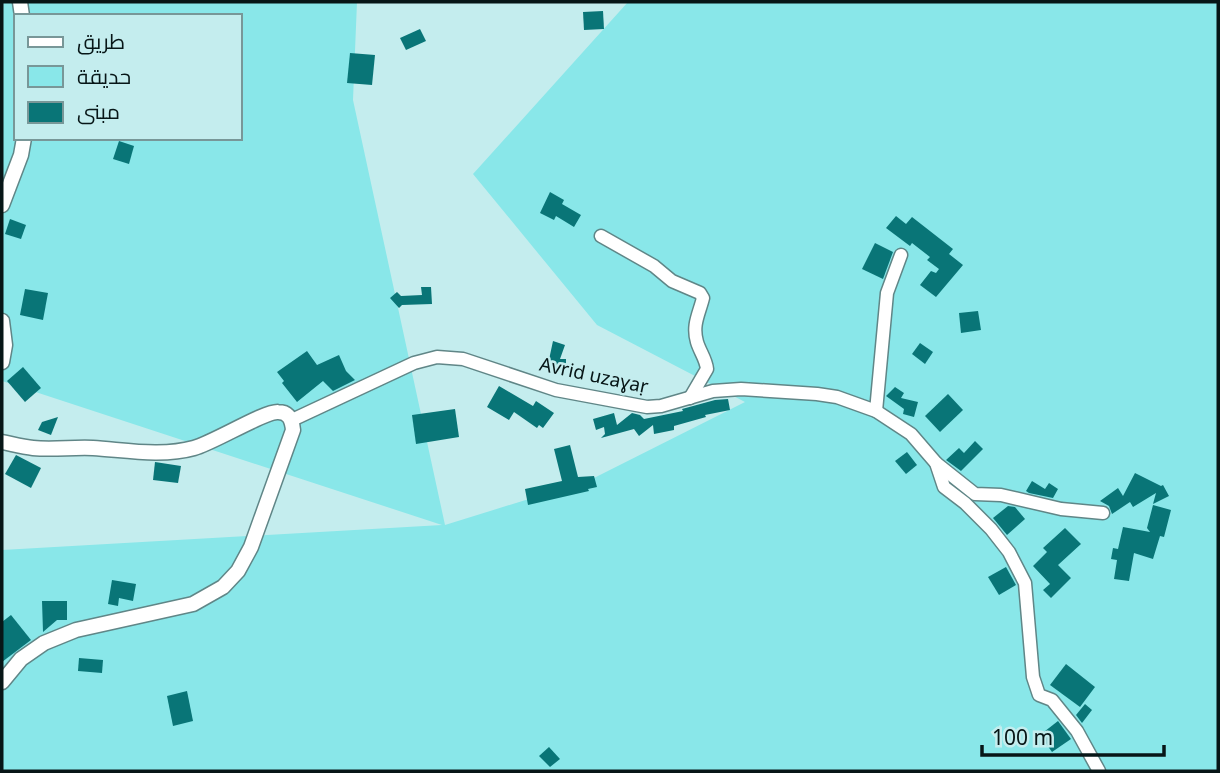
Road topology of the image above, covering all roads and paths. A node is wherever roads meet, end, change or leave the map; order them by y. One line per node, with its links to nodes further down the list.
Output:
1 (24, 140): 2 (street)
2 (2, 205)
3 (601, 236): 7 (street)
4 (901, 255): 8 (street)
5 (2, 321): 6 (street)
6 (2, 362)
7 (690, 398): 8 (street, Avrid uzaɣaṛ); 9 (street, Avrid uzaɣaṛ)
8 (876, 411): 11 (street, Avrid uzaɣaṛ)
9 (292, 420): 10 (street); 13 (street)
10 (2, 442)
11 (936, 463): 12 (street); 14 (street, Avrid uzaɣaṛ)
12 (1103, 513)
13 (2, 682)
14 (1099, 771)

